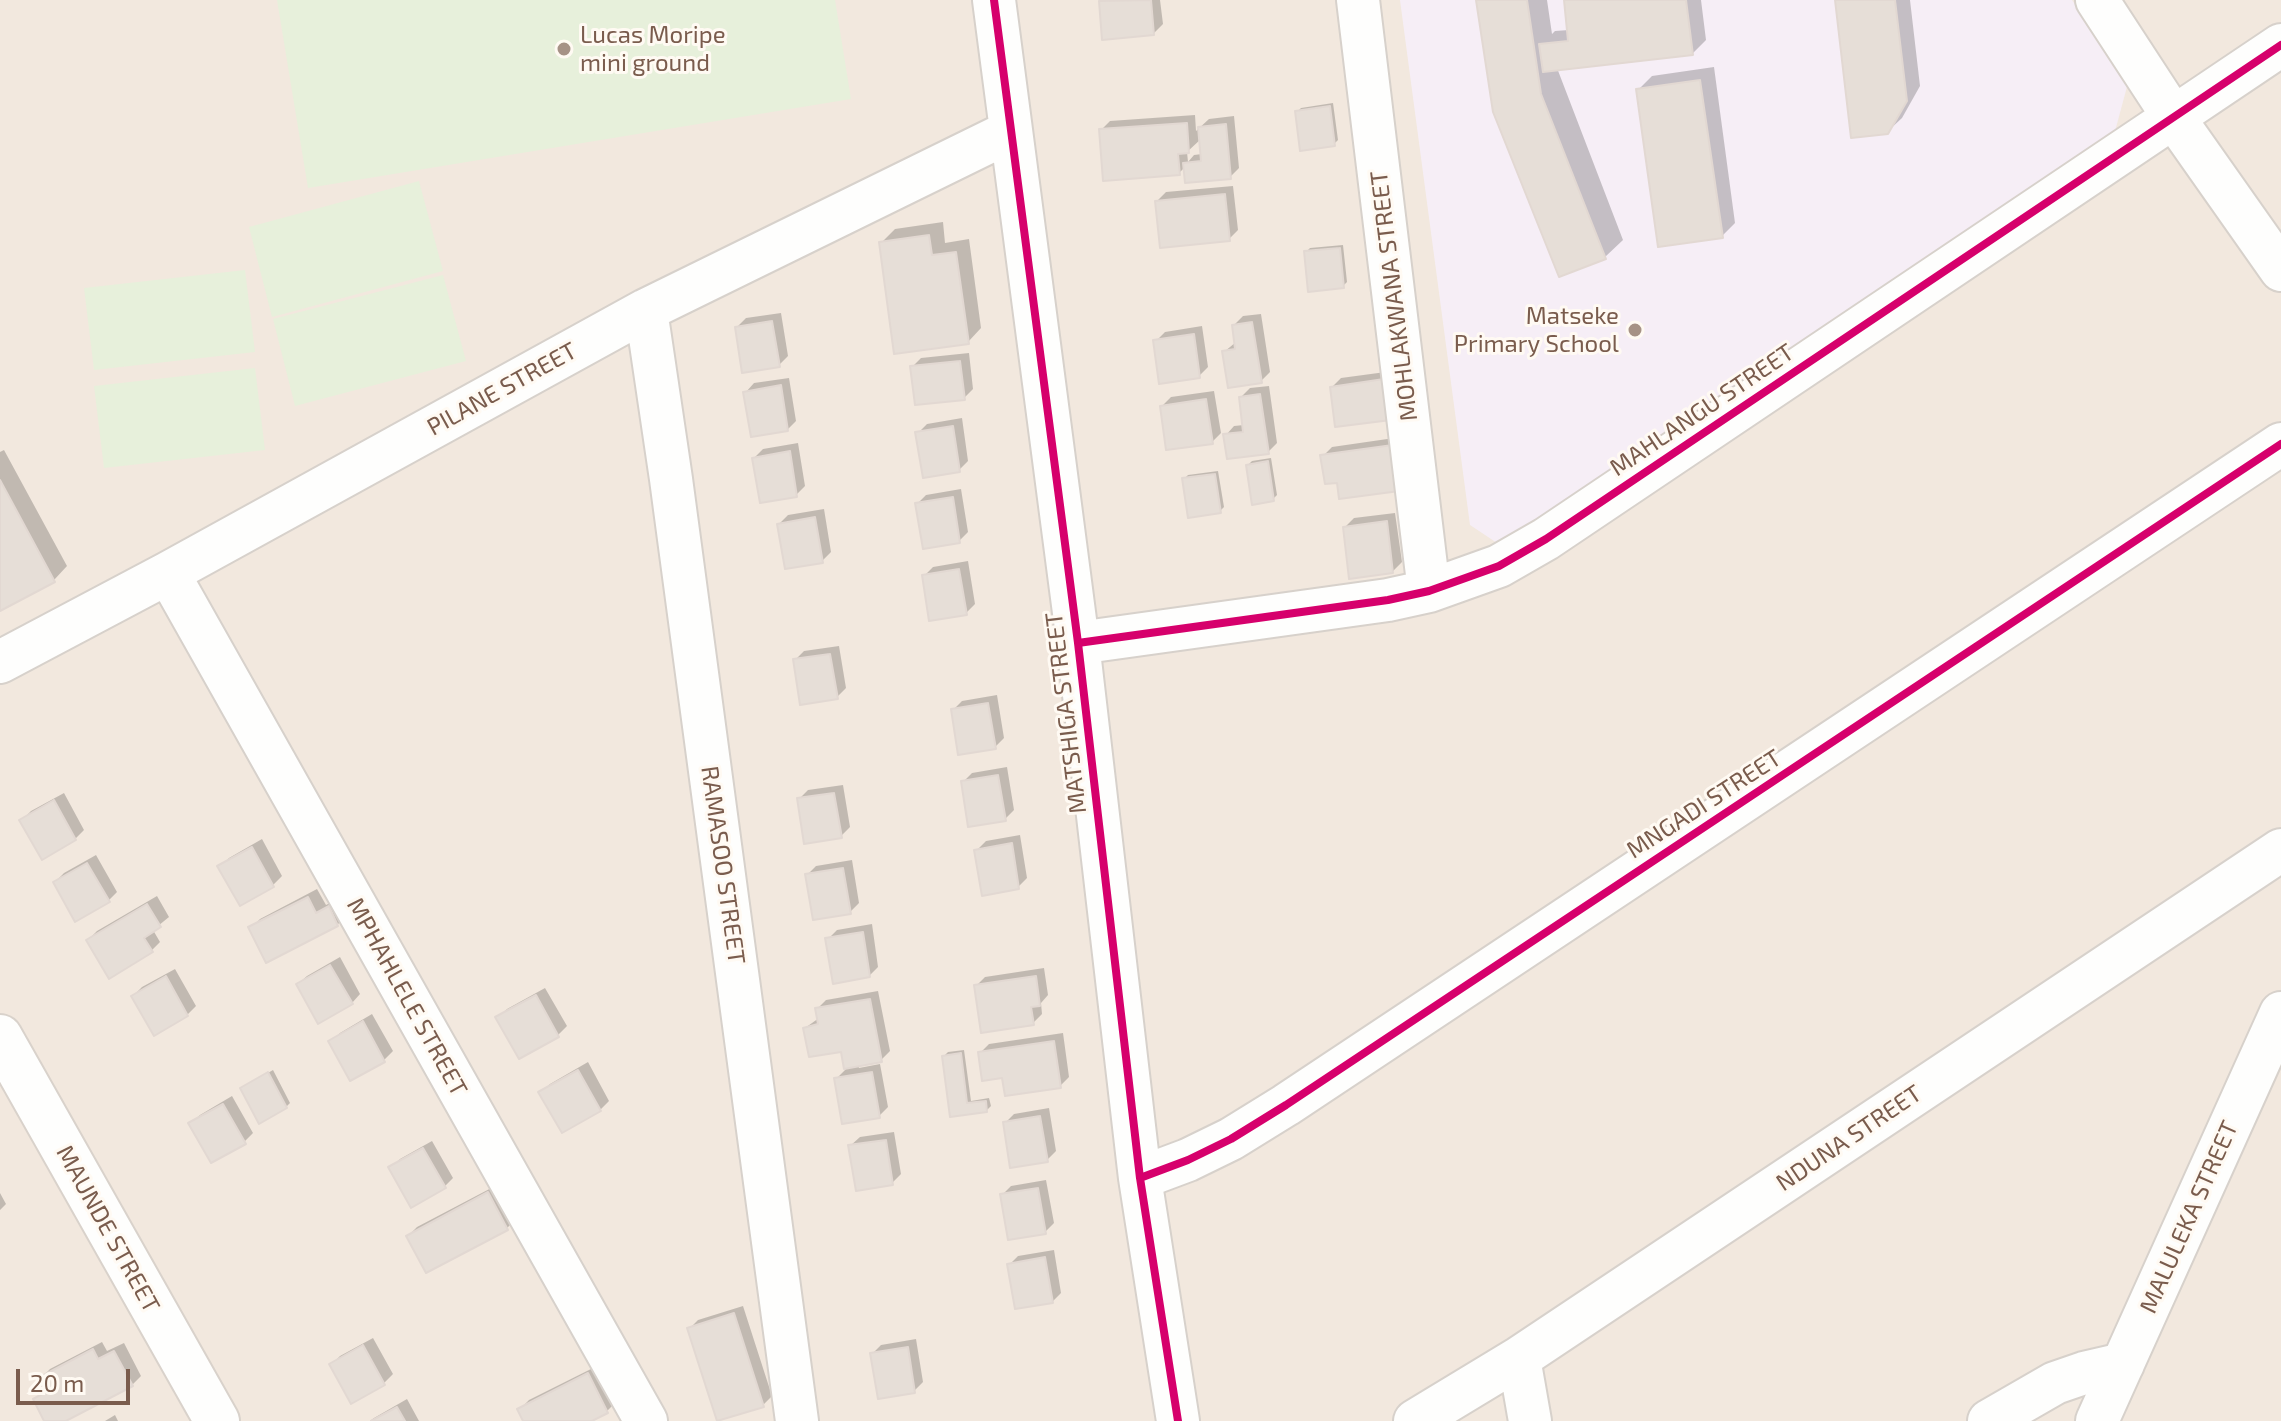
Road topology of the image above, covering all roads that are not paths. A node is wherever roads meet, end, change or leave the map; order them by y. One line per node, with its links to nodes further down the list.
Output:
1 (994, 0): 6 (street, MATSHIGA STREET)
2 (1358, 0): 11 (street, MOHLAKWANA STREET)
3 (2097, 0): 5 (street)
4 (2281, 45): 5 (street, MAHLANGU STREET)
5 (2174, 118): 7 (street); 11 (street, MAHLANGU STREET)
6 (1011, 131): 8 (street, PILANE STREET); 12 (street, MATSHIGA STREET)
7 (2281, 270)
8 (646, 310): 10 (street, PILANE STREET); 22 (street, RAMASOO STREET)
9 (2281, 444): 17 (street, MNGADI STREET)
10 (168, 573): 13 (street, PILANE STREET); 21 (street, MPHAHLELE STREET)
11 (1429, 591): 12 (street, MAHLANGU STREET)
12 (1078, 643): 17 (street, MATSHIGA STREET)
13 (0, 662)
14 (2281, 850): 18 (street, NDUNA STREET)
15 (2281, 1013): 19 (street, MALULEKA STREET)
16 (0, 1037): 20 (street, MAUNDE STREET)
17 (1140, 1178): 23 (street, MATSHIGA STREET)
18 (1519, 1358): 24 (street, NDUNA STREET); 25 (street)
19 (2123, 1364): 26 (street); 27 (street, MALULEKA STREET)
20 (217, 1421)
21 (646, 1421)
22 (797, 1421)
23 (1178, 1421)
24 (1415, 1421)
25 (1530, 1421)
26 (1989, 1421)
27 (2097, 1421)

